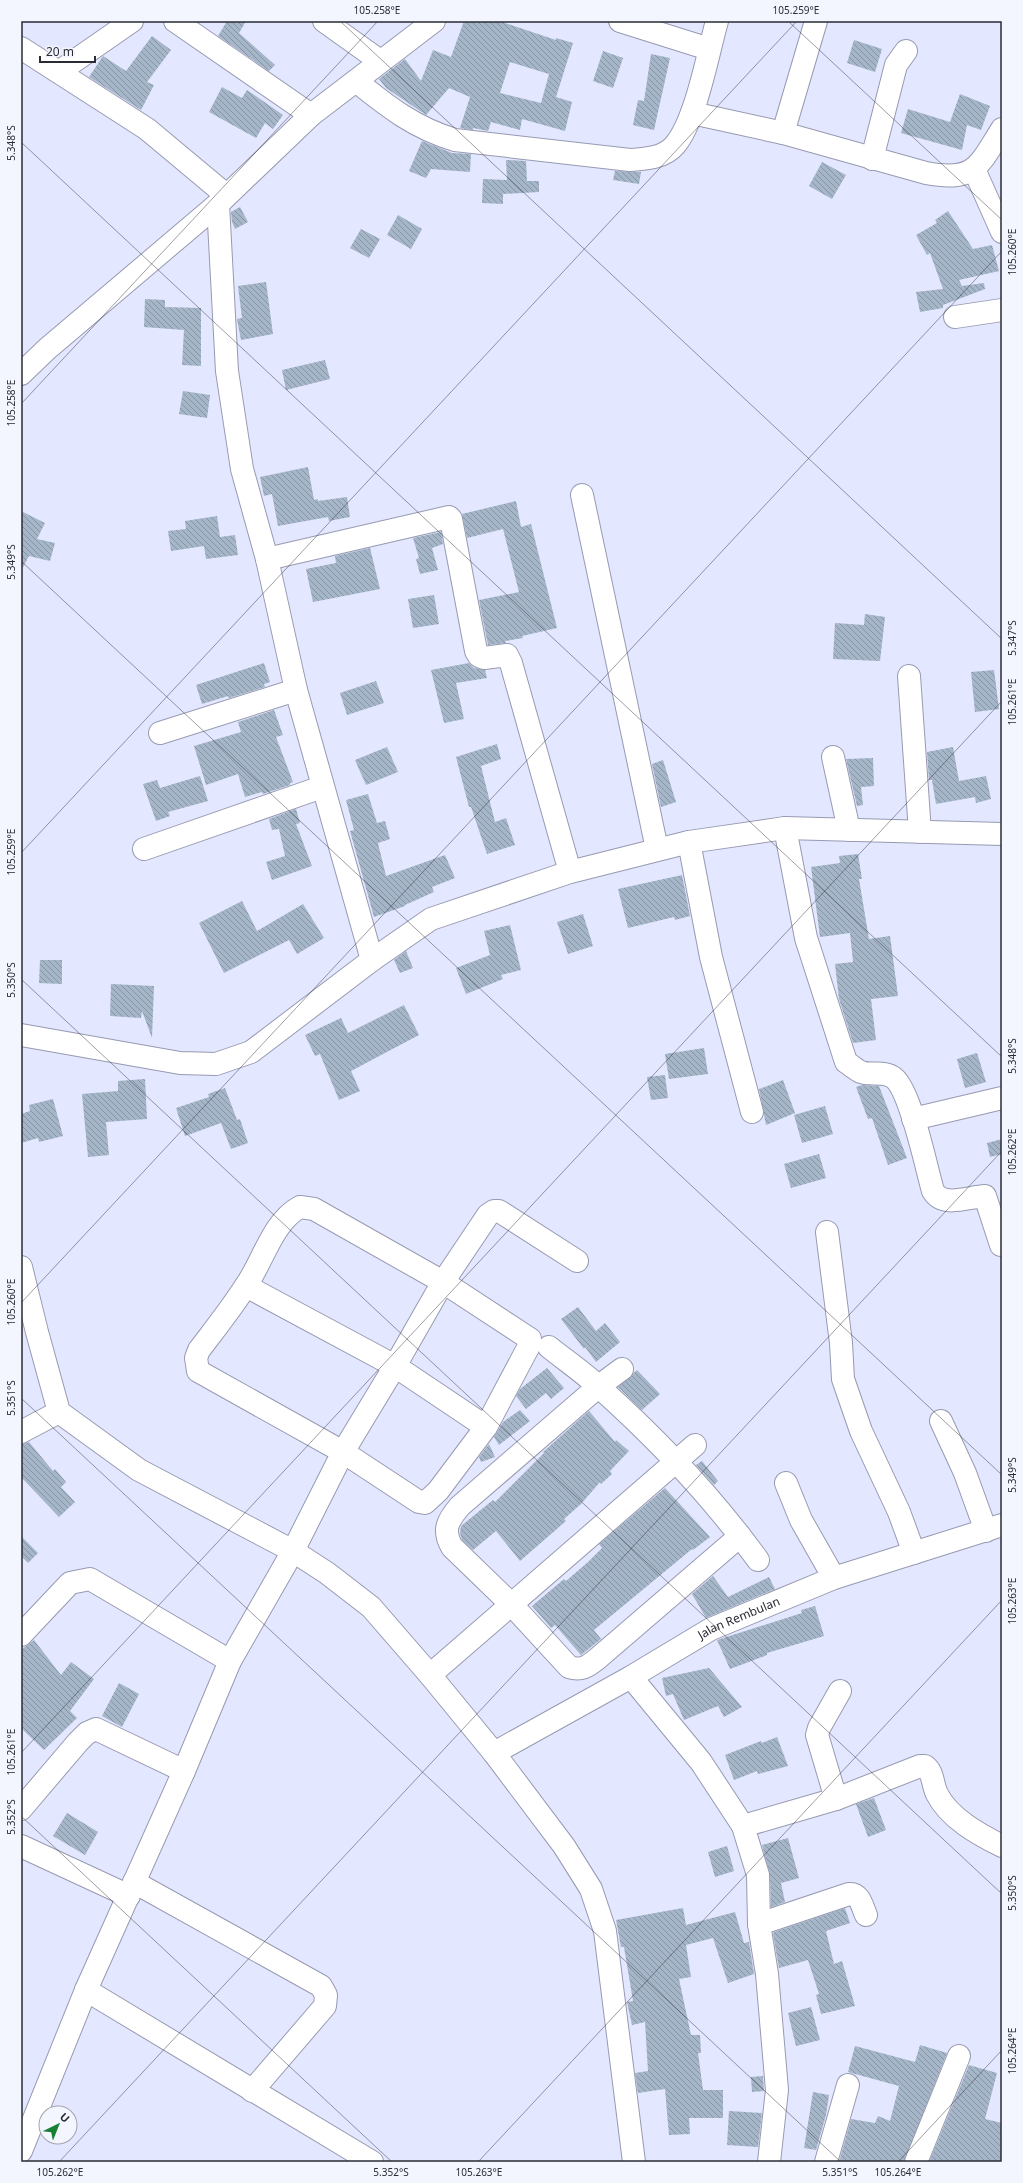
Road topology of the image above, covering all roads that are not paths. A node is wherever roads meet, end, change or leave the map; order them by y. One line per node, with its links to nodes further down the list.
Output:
1 (132, 21): 12 (street)
2 (175, 21): 15 (street)
3 (324, 21): 11 (street)
4 (434, 21): 11 (street)
5 (620, 21): 9 (street)
6 (717, 21): 9 (street)
7 (816, 21): 17 (street)
8 (21, 48): 12 (street)
9 (709, 50): 14 (street)
10 (906, 52): 18 (street)
11 (380, 61): 13 (street)
12 (60, 71): 20 (street)
13 (356, 81): 14 (street); 15 (street)
14 (692, 113): 17 (street)
15 (311, 115): 20 (street)
16 (1002, 129): 19 (street)
17 (783, 133): 18 (street)
18 (872, 159): 19 (street)
19 (974, 169): 21 (street)
20 (222, 199): 24 (street); 26 (street)
21 (1002, 232)
22 (1002, 310): 23 (street)
23 (955, 317)
24 (21, 374)
25 (582, 495): 38 (street)
26 (267, 559): 28 (street); 39 (street)
27 (909, 676): 34 (street)
28 (296, 690): 29 (street); 31 (street)
29 (160, 733)
30 (833, 757): 33 (street)
31 (322, 787): 37 (street); 40 (street)
32 (784, 828): 33 (street); 36 (street); 44 (street)
33 (849, 830): 34 (street)
34 (920, 832): 35 (street)
35 (1002, 834)
36 (689, 842): 38 (street); 43 (street)
37 (144, 849)
38 (657, 849): 39 (street)
39 (570, 872): 40 (street)
40 (372, 960): 41 (street)
41 (21, 1035)
42 (1002, 1098): 44 (street)
43 (752, 1112)
44 (913, 1119): 45 (street)
45 (994, 1194): 47 (street)
46 (827, 1232): 67 (street)
47 (1001, 1245)
48 (577, 1261): 50 (street)
49 (21, 1267): 56 (street)
50 (443, 1282): 51 (street); 53 (street); 58 (street)
51 (246, 1286): 53 (street); 61 (street)
52 (549, 1347): 55 (street)
53 (395, 1366): 58 (street); 61 (street)
54 (622, 1369): 55 (street)
55 (599, 1386): 62 (street); 70 (street)
56 (60, 1412): 59 (street); 66 (street)
57 (941, 1421): 64 (street)
58 (486, 1427): 61 (street)
59 (21, 1432)
60 (695, 1445): 62 (street)
61 (343, 1452): 66 (street)
62 (676, 1463): 65 (street); 70 (street)
63 (786, 1483): 69 (street)
64 (994, 1528): 67 (street, Jalan Rembulan)
65 (740, 1536): 68 (street); 70 (street)
66 (293, 1551): 72 (street); 73 (street)
67 (914, 1553): 69 (street, Jalan Rembulan)
68 (758, 1560)
69 (834, 1578): 74 (street, Jalan Rembulan)
70 (512, 1605): 73 (street)
71 (21, 1635): 72 (street)
72 (230, 1660): 77 (street)
73 (430, 1675): 76 (street)
74 (631, 1677): 76 (street, Jalan Rembulan); 80 (street)
75 (840, 1691): 78 (street)
76 (494, 1753): 92 (street)
77 (184, 1771): 79 (street); 83 (street)
78 (836, 1799): 80 (street); 82 (street)
79 (21, 1809)
80 (743, 1826): 85 (street)
81 (21, 1846): 83 (street)
82 (1002, 1846)
83 (132, 1889): 86 (street); 89 (street)
84 (866, 1915): 85 (street)
85 (759, 1924): 93 (street)
86 (86, 1990): 89 (street); 90 (street)
87 (959, 2056): 95 (street)
88 (848, 2085): 94 (street)
89 (252, 2091): 91 (street)
90 (21, 2151)
91 (372, 2162)
92 (634, 2162)
93 (769, 2162)
94 (826, 2162)
95 (916, 2162)

